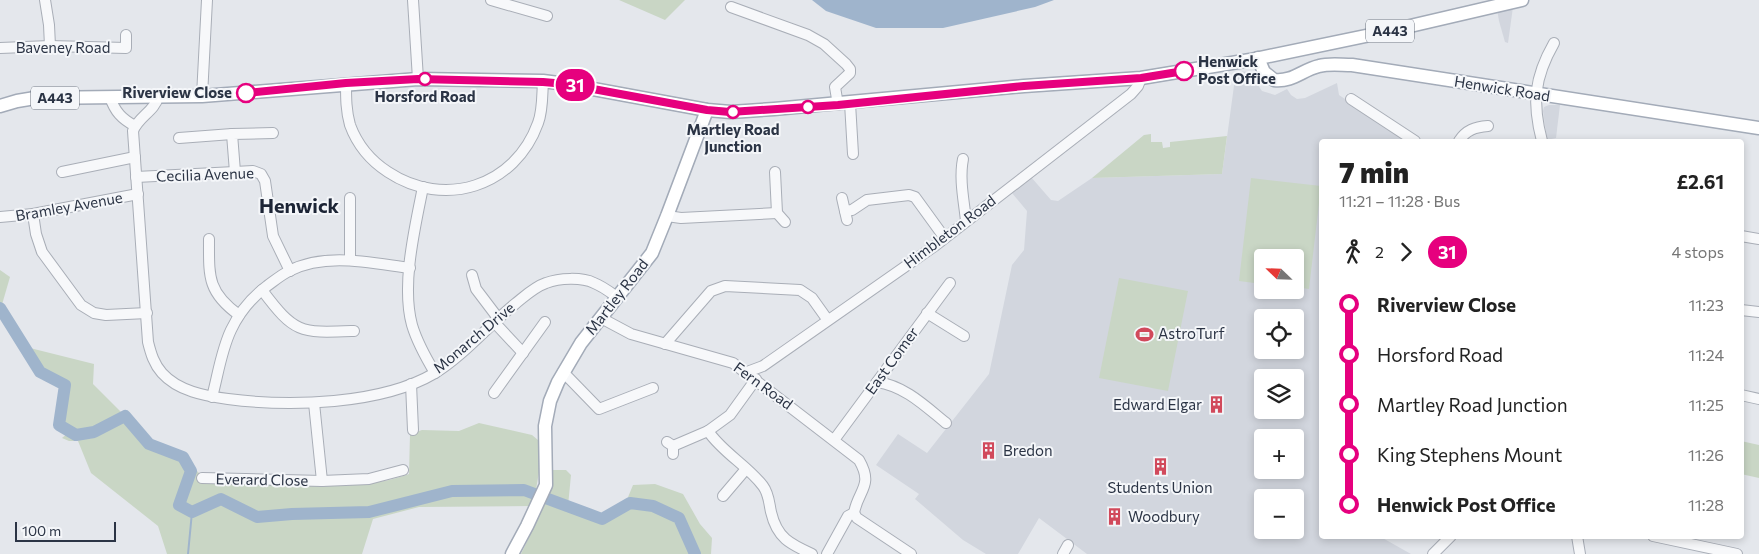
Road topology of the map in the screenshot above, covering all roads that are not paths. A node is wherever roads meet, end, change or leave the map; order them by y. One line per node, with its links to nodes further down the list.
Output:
1 (45, 0): 10 (street)
2 (208, 0): 18 (street)
3 (413, 0): 14 (street)
4 (491, 0): 7 (street)
5 (1522, 0): 12 (main road, A443)
6 (731, 7): 22 (street)
7 (547, 16)
8 (126, 35): 10 (street, Baveney Road)
9 (1554, 44): 17 (street)
10 (50, 46): 11 (street, Baveney Road)
11 (0, 48)
12 (1258, 58): 13 (main road, A443); 17 (main road, Henwick Road)
13 (1141, 78): 22 (main road, A443); 49 (street, Himbleton Road)
14 (418, 79): 15 (main road, A443); 16 (main road, A443)
15 (543, 82): 24 (main road, A443); 41 (street)
16 (346, 83): 18 (main road, A443); 41 (street)
17 (1536, 94): 27 (main road, Henwick Road); 33 (street)
18 (202, 96): 20 (main road, A443)
19 (110, 97): 20 (main road, A443); 23 (main road, A443); 25 (street)
20 (158, 97): 25 (street)
21 (1351, 99): 31 (street)
22 (844, 104): 24 (main road, A443); 34 (street)
23 (0, 106)
24 (707, 110): 47 (main road, Martley Road)
25 (135, 126): 35 (street, Monarch Drive)
26 (1488, 126): 32 (street)
27 (1759, 128)
28 (274, 133): 29 (street)
29 (232, 134): 30 (street); 39 (street)
30 (179, 138)
31 (1412, 139)
32 (1461, 139)
33 (1542, 139)
34 (853, 154)
35 (135, 157): 38 (street); 40 (street, Monarch Drive)
36 (963, 159): 49 (street)
37 (775, 170): 45 (street)
38 (62, 172)
39 (234, 172): 40 (street, Cecilia Avenue); 57 (street, Cecilia Avenue)
40 (136, 177): 42 (street, Monarch Drive)
41 (423, 187): 56 (street)
42 (138, 194): 46 (street, Bramley Avenue); 64 (street, Monarch Drive)
43 (350, 198): 55 (street)
44 (842, 198): 52 (street)
45 (777, 213): 47 (street); 50 (street)
46 (33, 214): 48 (street, Bramley Avenue); 64 (street)
47 (667, 216): 61 (main road, Martley Road)
48 (0, 217)
49 (966, 221): 52 (street, Himbleton Road)
50 (784, 222)
51 (1744, 236): 54 (street)
52 (944, 237): 68 (street, Himbleton Road)
53 (209, 239): 66 (street)
54 (1759, 239)
55 (350, 260): 56 (street); 57 (street)
56 (410, 268): 77 (street)
57 (290, 271): 60 (street)
58 (472, 275): 69 (street)
59 (950, 282): 65 (street, East Comer)
60 (262, 290): 66 (street); 71 (street)
61 (617, 297): 67 (main road, Martley Road); 69 (street, Monarch Drive)
62 (1744, 310): 63 (street)
63 (1759, 312)
64 (147, 313): 83 (street, Monarch Drive)
65 (927, 313): 72 (street); 79 (street, East Comer)
66 (239, 315): 83 (street)
67 (601, 318): 73 (street, Fern Road); 75 (main road, Martley Road)
68 (827, 319): 73 (street); 76 (street, Himbleton Road)
69 (496, 320): 74 (street); 77 (street, Monarch Drive)
70 (545, 322): 74 (street)
71 (354, 331)
72 (964, 336)
73 (665, 344): 76 (street, Fern Road)
74 (523, 353): 82 (street)
75 (563, 372): 81 (street); 101 (main road, Martley Road)
76 (747, 372): 78 (street, Fern Road)
77 (434, 373): 80 (street, Monarch Drive)
78 (756, 379): 89 (street); 90 (street, Fern Road)
79 (877, 382): 87 (street); 90 (street, East Comer)
80 (411, 384): 86 (street, Monarch Drive); 88 (street)
81 (646, 388)
82 (494, 393)
83 (212, 396): 86 (street, Monarch Drive)
84 (1744, 396): 85 (street)
85 (1759, 399)
86 (314, 403): 95 (street, Everard Close)
87 (946, 423)
88 (413, 430)
89 (708, 431): 91 (street); 92 (street)
90 (834, 440): 97 (street, Fern Road)
91 (671, 447)
92 (746, 469): 96 (street); 102 (street)
93 (403, 470): 95 (street, Everard Close)
94 (202, 478): 95 (street, Everard Close)
95 (322, 481)
96 (722, 498)
97 (854, 513): 103 (street, Fern Road); 104 (street)
98 (1448, 539): 105 (street)
99 (1578, 539): 106 (street)
100 (1666, 539): 107 (street)
101 (512, 554)
102 (812, 554)
103 (828, 554)
104 (911, 554)
105 (1433, 554)
106 (1580, 554)
107 (1737, 554)

